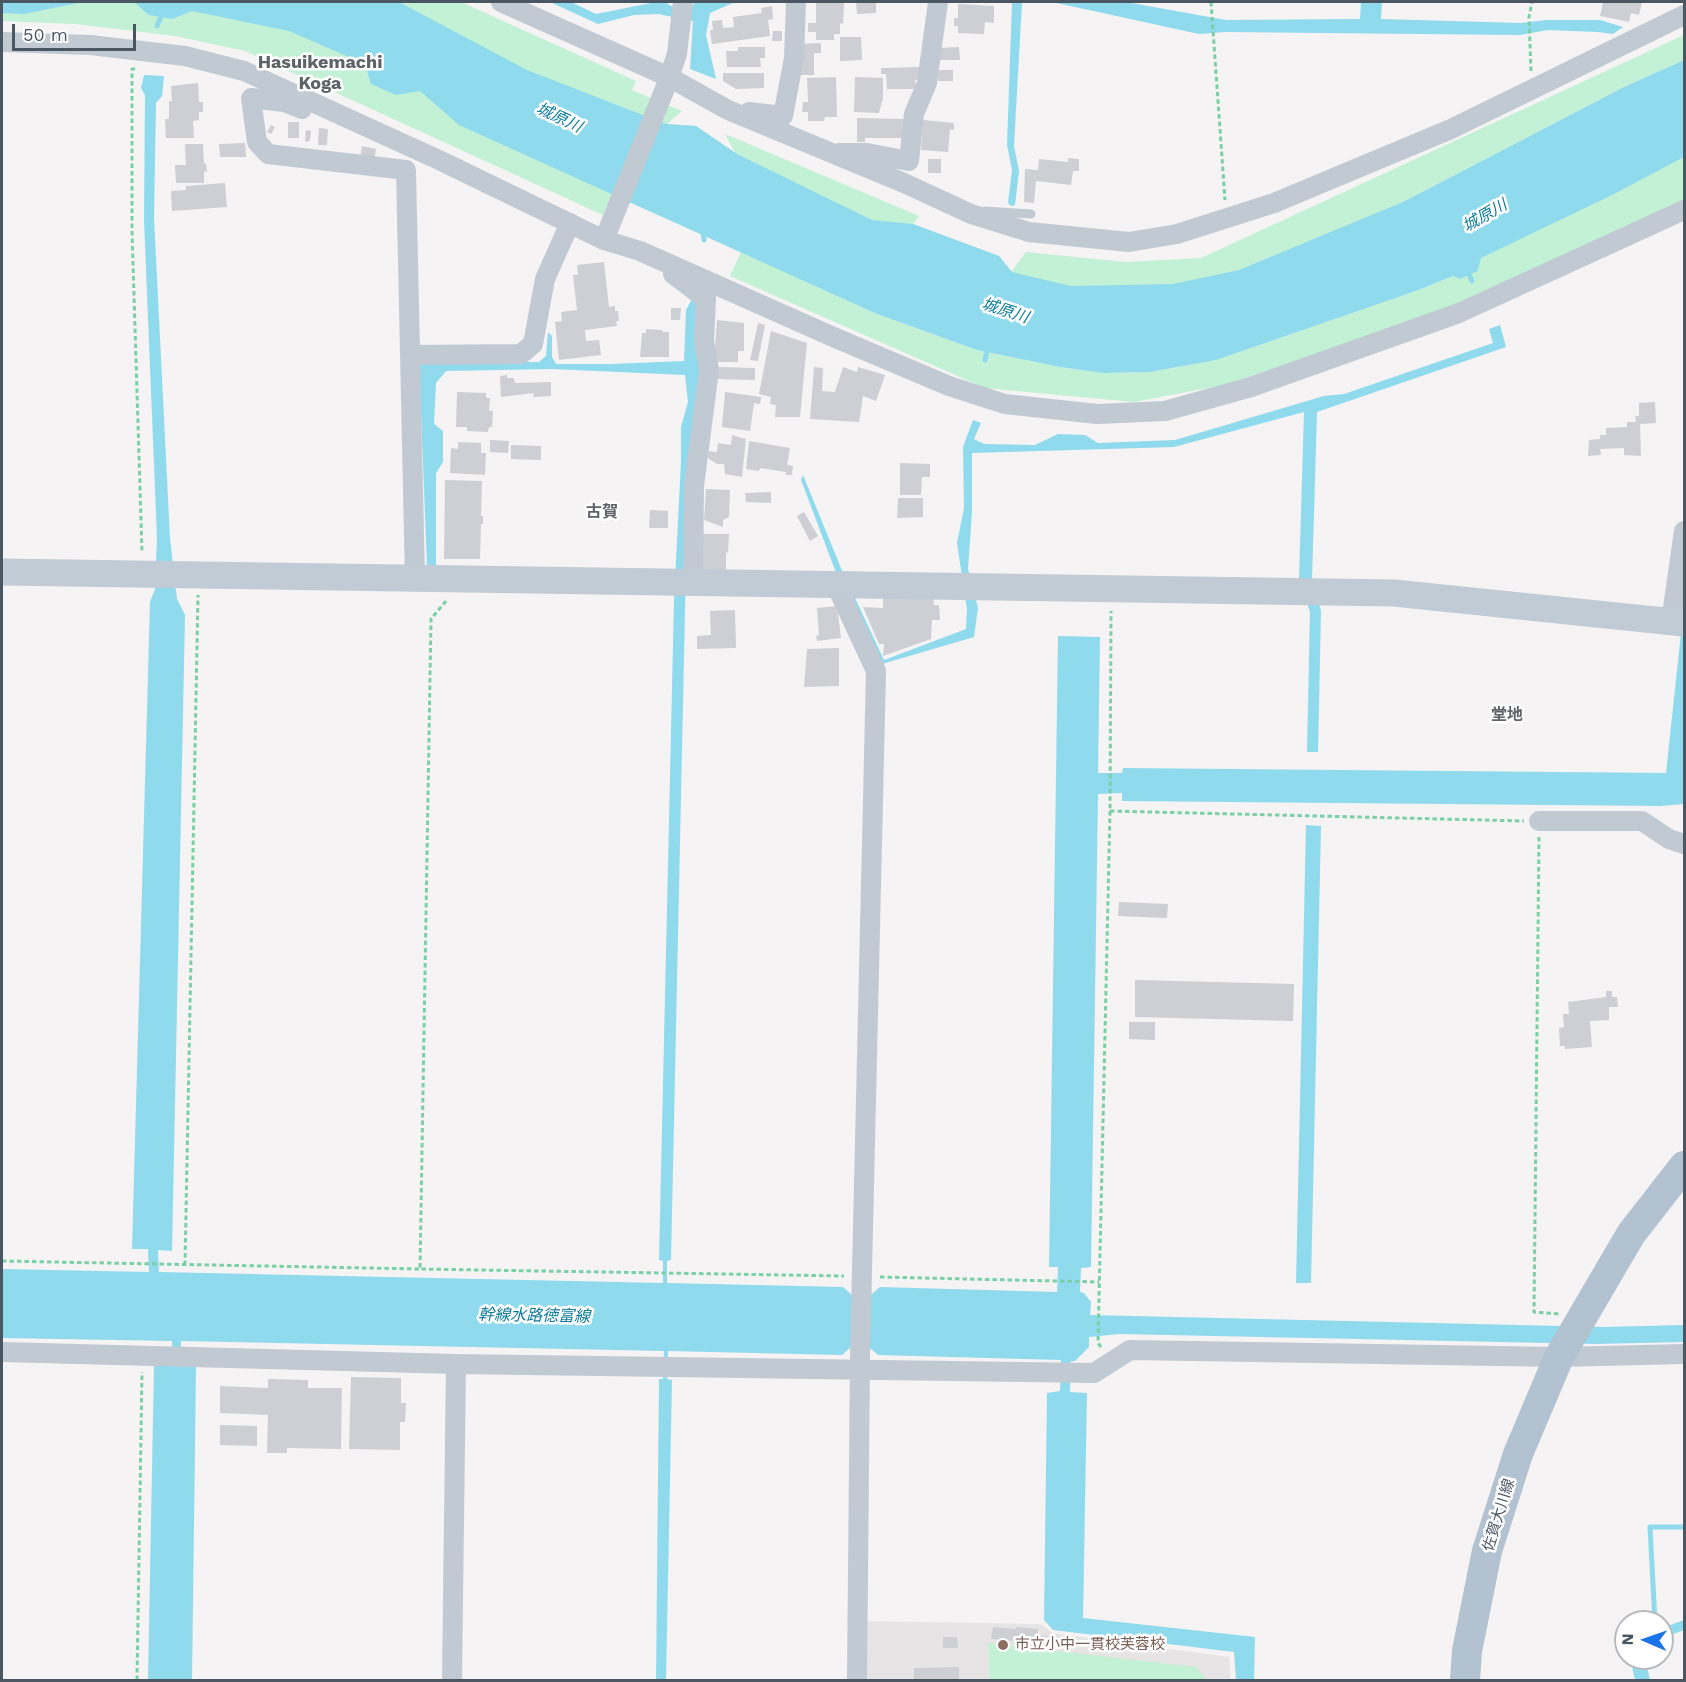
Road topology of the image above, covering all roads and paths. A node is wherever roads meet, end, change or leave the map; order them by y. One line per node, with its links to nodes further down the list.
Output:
1 (501, 2): 11 (street)
2 (796, 2): 12 (street)
3 (938, 2): 14 (street)
4 (1210, 2): 15 (path)
5 (1532, 2): 8 (path)
6 (682, 9): 11 (street)
7 (1684, 15): 17 (street)
8 (1529, 38)
9 (2, 42): 13 (street)
10 (142, 69): 25 (path)
11 (668, 82): 12 (street); 20 (street)
12 (728, 110): 14 (street)
13 (336, 113): 19 (street); 22 (street)
14 (833, 154): 17 (street)
15 (1224, 200)
16 (1684, 210): 21 (street)
17 (971, 214): 18 (lane)
18 (1031, 214)
19 (570, 223): 20 (street); 22 (street)
20 (605, 235): 21 (street)
21 (640, 251): 28 (street)
22 (410, 355): 26 (street)
23 (1684, 531): 31 (street)
24 (2, 572): 25 (street)
25 (168, 575): 26 (street); 37 (path)
26 (415, 579): 27 (street)
27 (453, 580): 28 (street); 38 (path)
28 (682, 583): 29 (street)
29 (842, 585): 30 (street); 40 (street)
30 (1112, 588): 31 (street); 32 (path)
31 (1678, 622)
32 (1110, 811): 33 (path); 39 (path)
33 (1539, 821): 34 (street); 41 (path)
34 (1684, 844)
35 (1684, 1166): 41 (main road)
36 (2, 1261): 37 (path)
37 (185, 1265): 38 (path)
38 (420, 1269): 40 (path)
39 (1099, 1282): 40 (path); 42 (path)
40 (862, 1283): 47 (street)
41 (1581, 1321): 46 (main road, 佐賀大川線)
42 (1098, 1343)
43 (2, 1352): 45 (street)
44 (1684, 1354): 46 (street)
45 (142, 1355): 48 (street); 49 (path)
46 (1559, 1357): 47 (street); 52 (main road, 佐賀大川線)
47 (860, 1363): 48 (street); 51 (street)
48 (456, 1364): 50 (street)
49 (137, 1680)
50 (452, 1680)
51 (857, 1680)
52 (1465, 1680)

